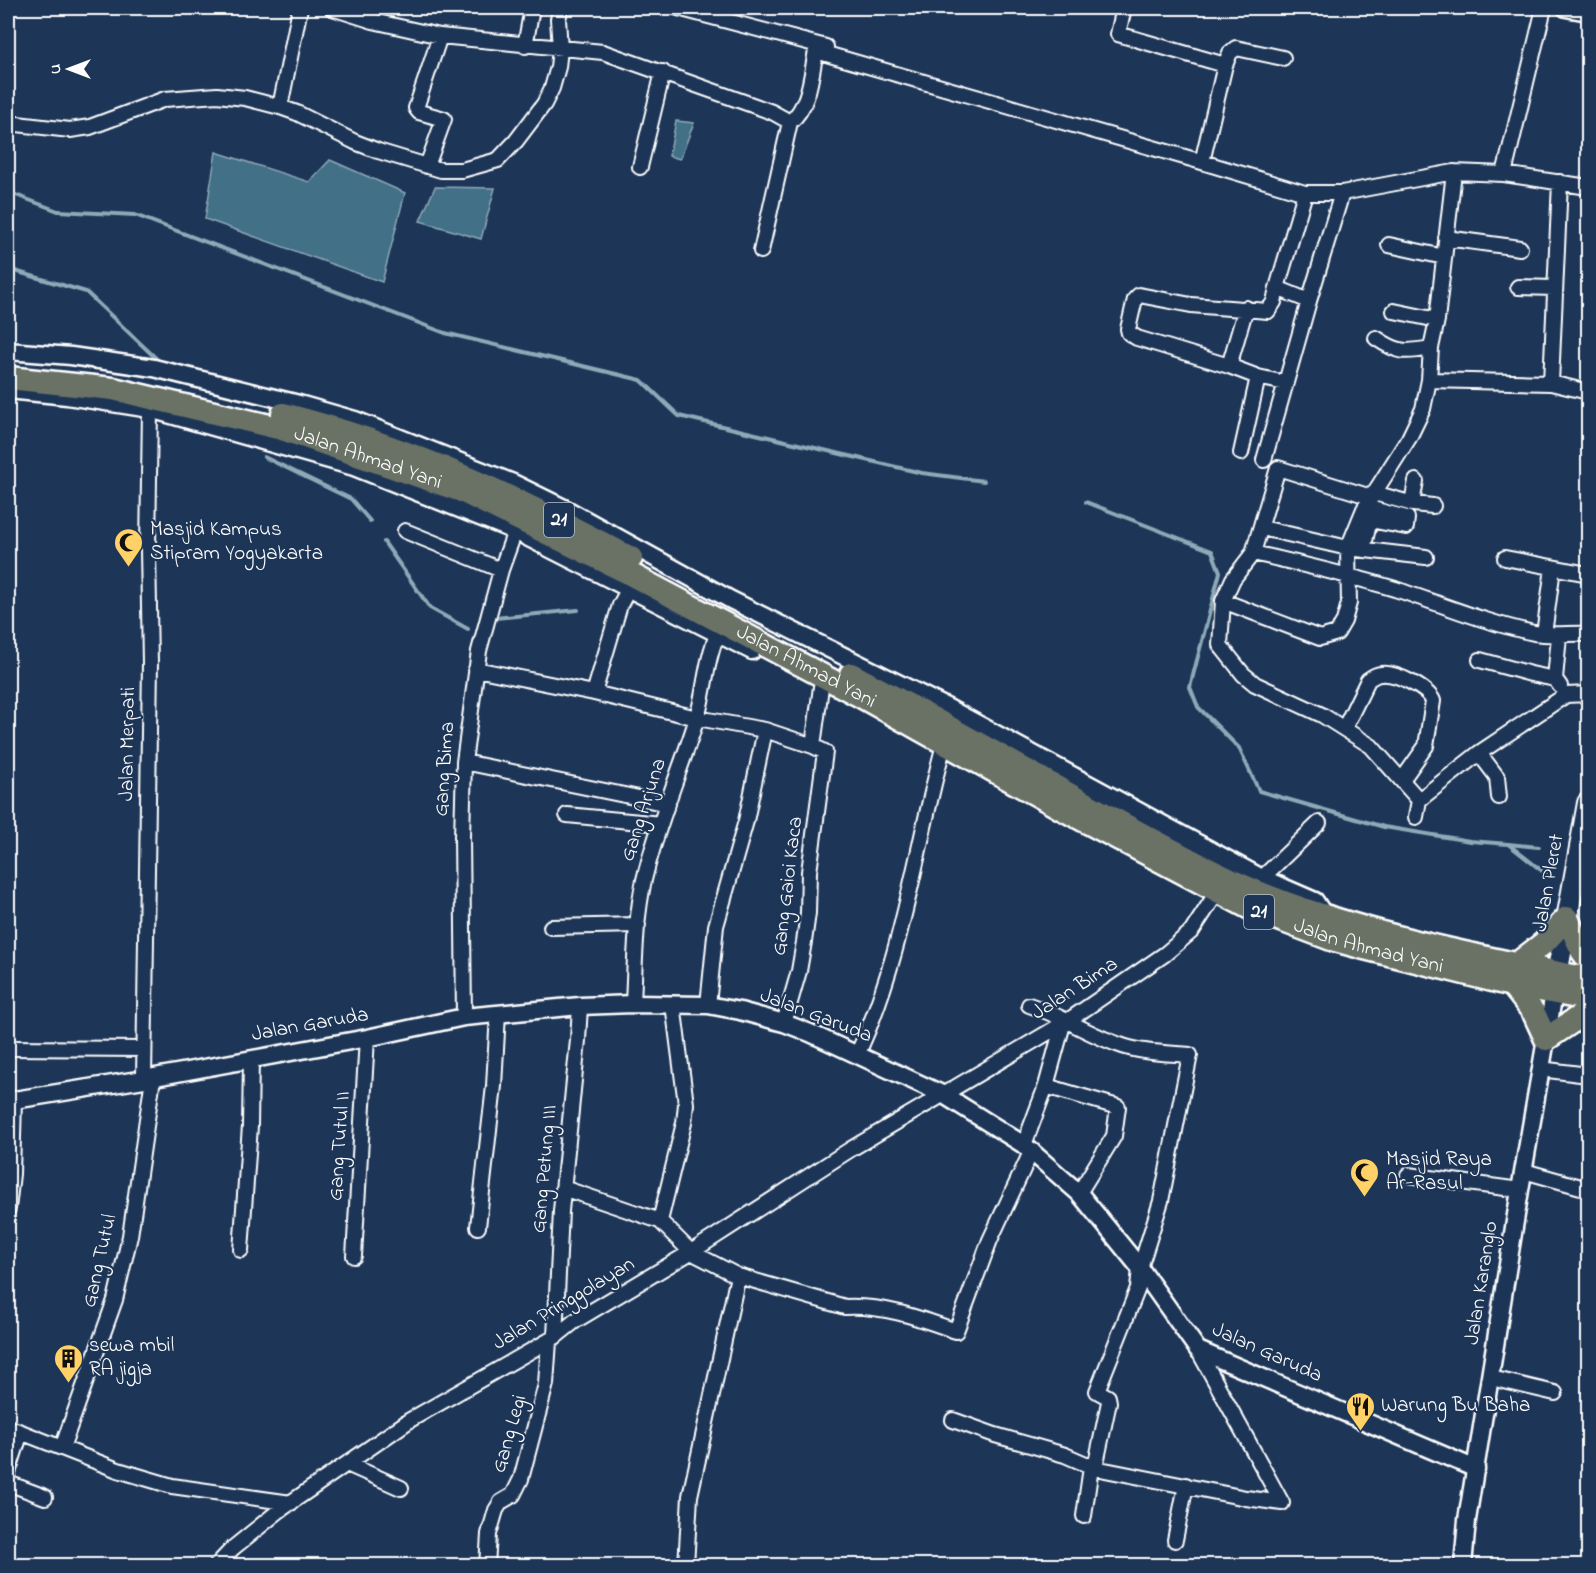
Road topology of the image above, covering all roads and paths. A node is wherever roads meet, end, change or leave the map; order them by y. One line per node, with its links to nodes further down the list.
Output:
1 (300, 8): 18 (street)
2 (332, 8): 10 (street)
3 (532, 8): 12 (street)
4 (561, 8): 13 (street)
5 (678, 8): 16 (street)
6 (1124, 8): 15 (street)
7 (1544, 8): 25 (street)
8 (1566, 8): 9 (street)
9 (1588, 12)
10 (375, 14): 11 (street)
11 (440, 36): 12 (street); 22 (street)
12 (525, 46): 13 (street)
13 (560, 49): 17 (street); 22 (street)
14 (1283, 58): 15 (street)
15 (1225, 65): 21 (street)
16 (868, 67): 19 (street); 21 (street)
17 (663, 72): 19 (street); 23 (street)
18 (280, 106): 20 (street); 22 (street)
19 (790, 122): 33 (street)
20 (8, 123)
21 (1202, 162): 28 (street)
22 (427, 166)
23 (640, 167)
24 (1454, 172): 25 (street); 29 (street); 30 (street)
25 (1504, 174): 26 (street)
26 (1560, 182): 27 (street); 37 (street)
27 (1588, 186)
28 (1305, 193): 29 (street); 36 (street)
29 (1342, 193): 38 (street)
30 (1446, 238): 32 (street); 34 (street)
31 (1389, 245): 34 (street)
32 (1520, 248)
33 (761, 251)
34 (1444, 257): 41 (street)
35 (1518, 287): 37 (street)
36 (1277, 288): 38 (street); 39 (street)
37 (1554, 288): 51 (street)
38 (1309, 301): 50 (street)
39 (1246, 309): 46 (street); 46 (street)
40 (1394, 311): 41 (street)
41 (1437, 320): 43 (street)
42 (1376, 338): 43 (street)
43 (1431, 348): 49 (street)
44 (8, 351): 105 (street)
45 (8, 365): 97 (highway, Jalan Ahmad Yani / 21)
46 (1229, 366): 47 (street)
47 (1258, 377): 50 (street); 55 (street)
48 (8, 378): 86 (highway, Jalan Ahmad Yani / 21)
49 (1429, 380): 51 (street); 58 (street)
50 (1285, 382): 56 (street)
51 (1551, 383): 53 (street)
52 (8, 390): 54 (street)
53 (1588, 392)
54 (150, 409): 63 (street); 130 (street, Jalan Merpati)
55 (1241, 453)
56 (1264, 460)
57 (1416, 481): 59 (street)
58 (1370, 499): 59 (street); 61 (street); 64 (street); 65 (street)
59 (1412, 503): 60 (street)
60 (1433, 506)
61 (1262, 528): 64 (street); 66 (street)
62 (405, 531): 70 (street)
63 (515, 531): 70 (street, Gang Bima); 73 (street)
64 (1348, 548): 65 (street); 72 (street)
65 (1362, 549): 67 (street)
66 (1253, 553): 72 (street); 74 (street)
67 (1426, 557)
68 (1505, 558): 69 (street)
69 (1552, 568): 71 (street); 76 (street)
70 (501, 570): 80 (street, Gang Bima)
71 (1588, 574)
72 (1349, 576): 74 (street); 76 (street)
73 (629, 588): 75 (street); 83 (street)
74 (1224, 601): 88 (street)
75 (718, 633): 82 (street); 87 (street, Gang Arjuna)
76 (1544, 634): 78 (street)
77 (1588, 634): 78 (street)
78 (1559, 636): 81 (street)
79 (1480, 660): 81 (street)
80 (476, 669): 83 (street); 93 (street, Gang Bima)
81 (1555, 679): 85 (street)
82 (822, 687): 86 (street); 90 (street, Gang Gaioi Kaca)
83 (594, 693): 87 (street)
84 (1588, 694): 85 (street)
85 (1566, 695): 92 (street)
86 (854, 699): 91 (street); 97 (highway, Jalan Ahmad Yani / 21)
87 (697, 718): 89 (street); 99 (street, Gang Arjuna)
88 (1344, 729): 94 (street); 94 (street)
89 (765, 730): 90 (street); 119 (street)
90 (819, 749): 125 (street, Gang Gaioi Kaca)
91 (942, 752): 106 (street); 131 (street)
92 (1479, 753): 95 (street); 96 (street)
93 (464, 762): 99 (street); 124 (street, Gang Bima)
94 (1402, 780): 96 (street)
95 (1499, 797)
96 (1419, 800): 101 (street)
97 (1063, 801): 107 (highway, Jalan Ahmad Yani / 21); 113 (highway, Jalan Ahmad Yani / 21)
98 (1588, 803): 104 (main road, Jalan Pleret)
99 (668, 804): 103 (street, Gang Arjuna)
100 (567, 815): 103 (street)
101 (1416, 817)
102 (1318, 823): 105 (street)
103 (661, 824): 109 (street, Gang Arjuna)
104 (1585, 845): 108 (main road, Jalan Pleret)
105 (1262, 878): 107 (street)
106 (1212, 900): 113 (street); 126 (street, Jalan Bima)
107 (1324, 915): 112 (highway, Jalan Ahmad Yani / 21)
108 (1567, 918): 111 (highway); 112 (highway); 115 (main road, Jalan Pleret)
109 (638, 925): 110 (street); 117 (street, Gang Arjuna)
110 (551, 927)
111 (1588, 959)
112 (1514, 975): 113 (highway, Jalan Ahmad Yani / 21); 115 (highway, Jalan Ahmad Yani / 21); 128 (highway)
113 (1477, 976)
114 (1588, 979): 115 (highway, Jalan Ahmad Yani / 21)
115 (1556, 983): 116 (highway, Jalan Ahmad Yani / 21); 128 (street, Jalan Karanglo)
116 (1588, 999)
117 (633, 1004): 118 (street, Jalan Garuda); 121 (street, Jalan Garuda)
118 (673, 1004): 119 (street, Jalan Garuda); 147 (street)
119 (708, 1005): 125 (street, Jalan Garuda)
120 (1029, 1005): 126 (street)
121 (580, 1006): 123 (street, Jalan Garuda); 142 (street, Gang Petung III)
122 (1588, 1011): 128 (highway)
123 (498, 1013): 124 (street, Jalan Garuda); 148 (street)
124 (464, 1017): 127 (street, Jalan Garuda)
125 (784, 1023): 131 (street, Jalan Garuda)
126 (1064, 1023): 136 (street); 137 (street, Jalan Bima); 152 (street)
127 (367, 1038): 132 (street, Jalan Garuda); 151 (street, Gang Tutul II)
128 (1546, 1039): 133 (street, Jalan Karanglo)
129 (8, 1048): 130 (street)
130 (144, 1049): 135 (street, Jalan Merpati)
131 (857, 1054): 137 (street, Jalan Garuda)
132 (251, 1059): 135 (street, Jalan Garuda); 149 (street)
133 (1540, 1069): 134 (street); 140 (street, Jalan Karanglo)
134 (1588, 1074)
135 (149, 1078): 138 (street, Jalan Garuda); 160 (street, Gang Tutul)
136 (1046, 1086): 139 (street); 145 (street)
137 (944, 1095): 139 (street, Jalan Garuda); 150 (street, Jalan Pringgolayan)
138 (10, 1101): 146 (street)
139 (1028, 1148): 145 (street, Jalan Garuda); 153 (street)
140 (1524, 1171): 143 (street); 144 (street, Jalan Karanglo)
141 (1408, 1175): 144 (street)
142 (563, 1188): 147 (street); 154 (street, Gang Petung III)
143 (1588, 1189)
144 (1520, 1190): 156 (street, Jalan Karanglo)
145 (1079, 1192): 152 (street, Jalan Garuda)
146 (8, 1209)
147 (660, 1221): 150 (street)
148 (478, 1227)
149 (241, 1250)
150 (691, 1251): 153 (street); 154 (street, Jalan Pringgolayan)
151 (354, 1256)
152 (1140, 1268): 155 (street, Jalan Garuda); 162 (street)
153 (738, 1276): 174 (street)
154 (552, 1339): 161 (street, Jalan Pringgolayan); 173 (street, Gang Legi)
155 (1198, 1350): 163 (street, Jalan Garuda); 166 (street)
156 (1491, 1377): 157 (street); 163 (street, Jalan Karanglo)
157 (1555, 1393)
158 (953, 1420): 162 (street)
159 (14, 1429): 160 (street); 164 (street)
160 (62, 1448): 169 (street)
161 (347, 1464): 167 (street); 169 (street, Jalan Pringgolayan)
162 (1093, 1467): 166 (street); 170 (street)
163 (1476, 1468): 175 (street, Jalan Karanglo)
164 (8, 1473)
165 (8, 1483): 168 (street)
166 (1186, 1485): 171 (street)
167 (401, 1488)
168 (45, 1497)
169 (291, 1503): 172 (street, Jalan Pringgolayan)
170 (1084, 1516)
171 (1175, 1540)
172 (216, 1566)
173 (487, 1566)
174 (686, 1566)
175 (1463, 1566)

